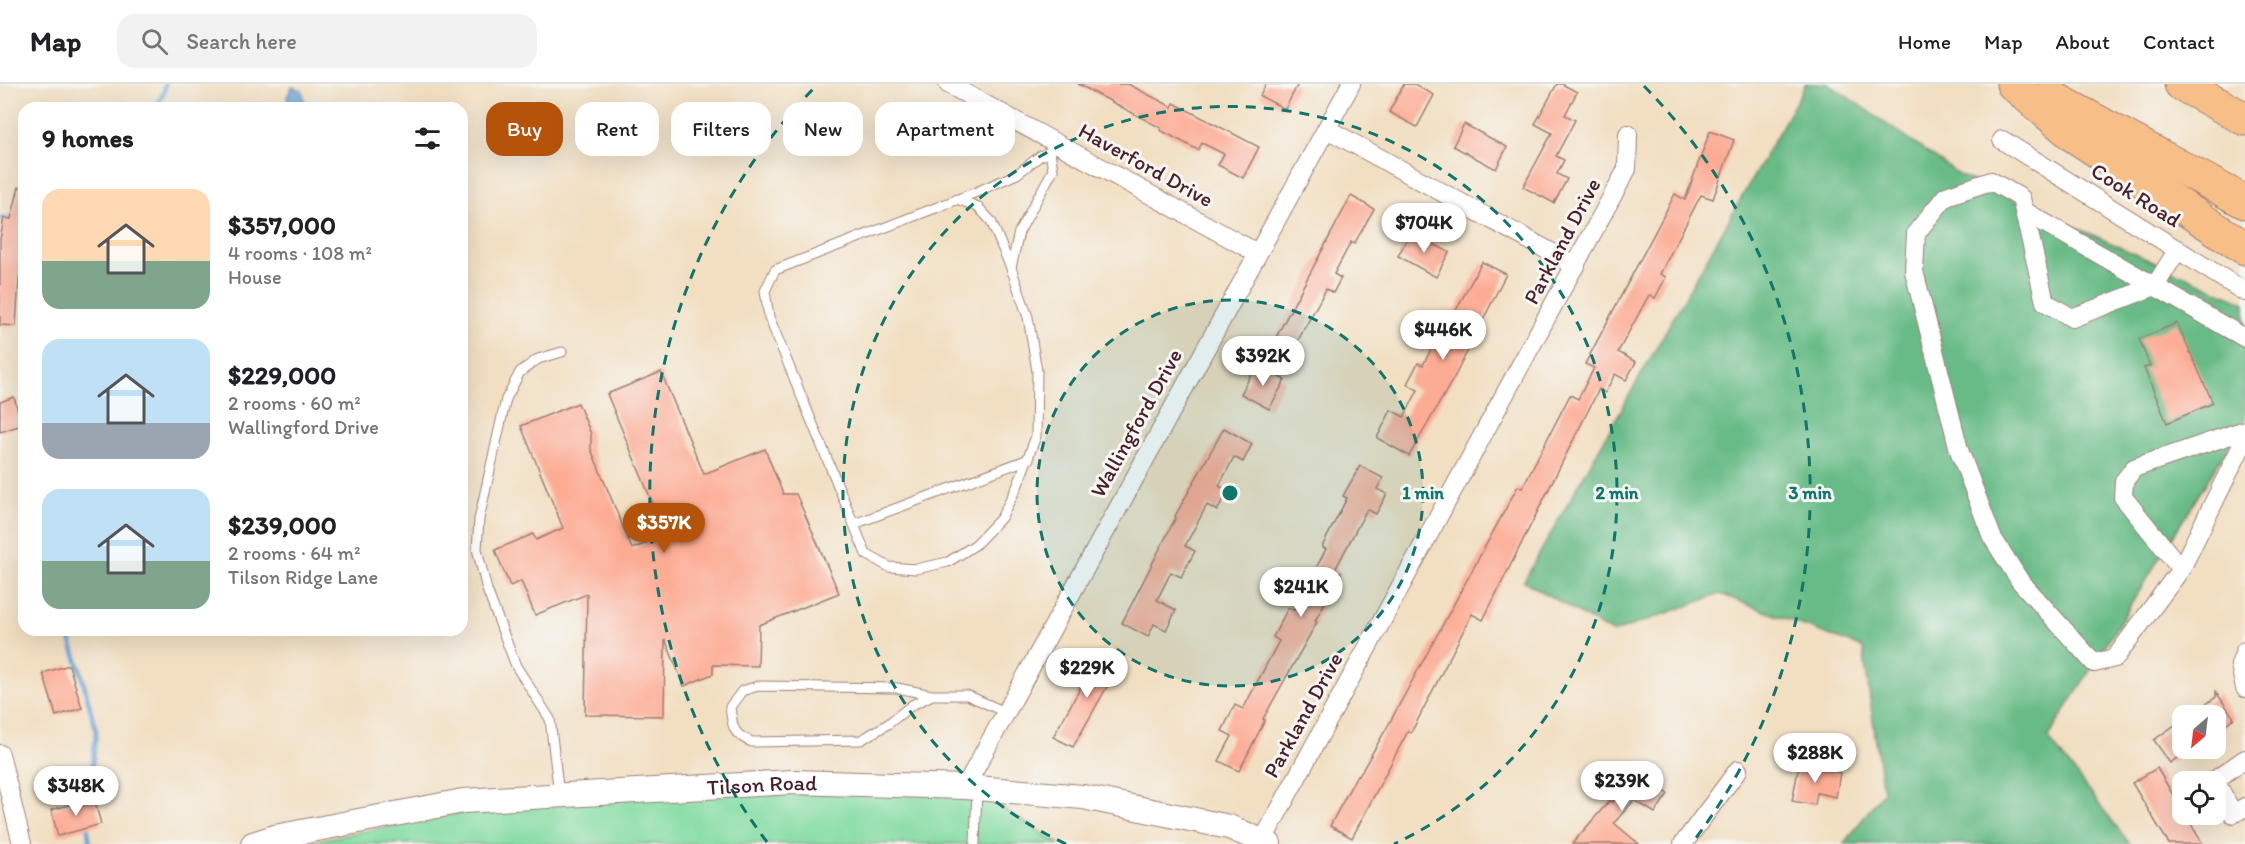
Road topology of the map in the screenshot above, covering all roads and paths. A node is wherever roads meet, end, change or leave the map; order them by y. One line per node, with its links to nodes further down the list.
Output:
1 (948, 84): 12 (street, Haverford Drive)
2 (1351, 84): 9 (street, Wallingford Drive)
3 (2013, 84): 16 (highway)
4 (2028, 84): 14 (highway)
5 (2181, 84): 8 (highway)
6 (2191, 84): 7 (highway)
7 (2245, 111)
8 (2245, 119)
9 (1328, 129): 18 (street, Wallingford Drive); 19 (street)
10 (1628, 134): 19 (street, Parkland Drive)
11 (2002, 140): 17 (street, Cook Road)
12 (1053, 147): 13 (lane); 18 (street, Haverford Drive); 20 (lane)
13 (957, 199): 20 (lane); 28 (lane)
14 (2245, 202)
15 (2024, 211): 21 (street); 21 (street); 29 (street)
16 (2245, 248)
17 (2178, 249): 21 (street); 22 (street, Cook Road)
18 (1257, 254): 33 (street, Wallingford Drive)
19 (1576, 266): 40 (street, Parkland Drive)
20 (1011, 268): 27 (lane)
21 (2155, 286): 23 (street)
22 (2245, 292)
23 (2245, 338)
24 (562, 351): 38 (lane)
25 (2245, 430): 29 (street)
26 (2245, 440): 29 (street)
27 (1029, 459): 28 (lane); 28 (lane)
28 (854, 524)
29 (2181, 569)
30 (2245, 651): 31 (street)
31 (2245, 688)
32 (932, 695): 32 (lane); 33 (lane)
33 (1005, 712): 37 (street, Wallingford Drive)
34 (0, 754): 41 (street)
35 (2245, 759): 39 (street)
36 (1738, 770): 44 (street)
37 (971, 787): 38 (street, Tilson Road); 40 (street, Tilson Road); 43 (lane)
38 (559, 795): 42 (street, Tilson Road)
39 (2245, 807)
40 (1266, 842)
41 (21, 844)
42 (254, 844)
43 (975, 844)
44 (1683, 844)

